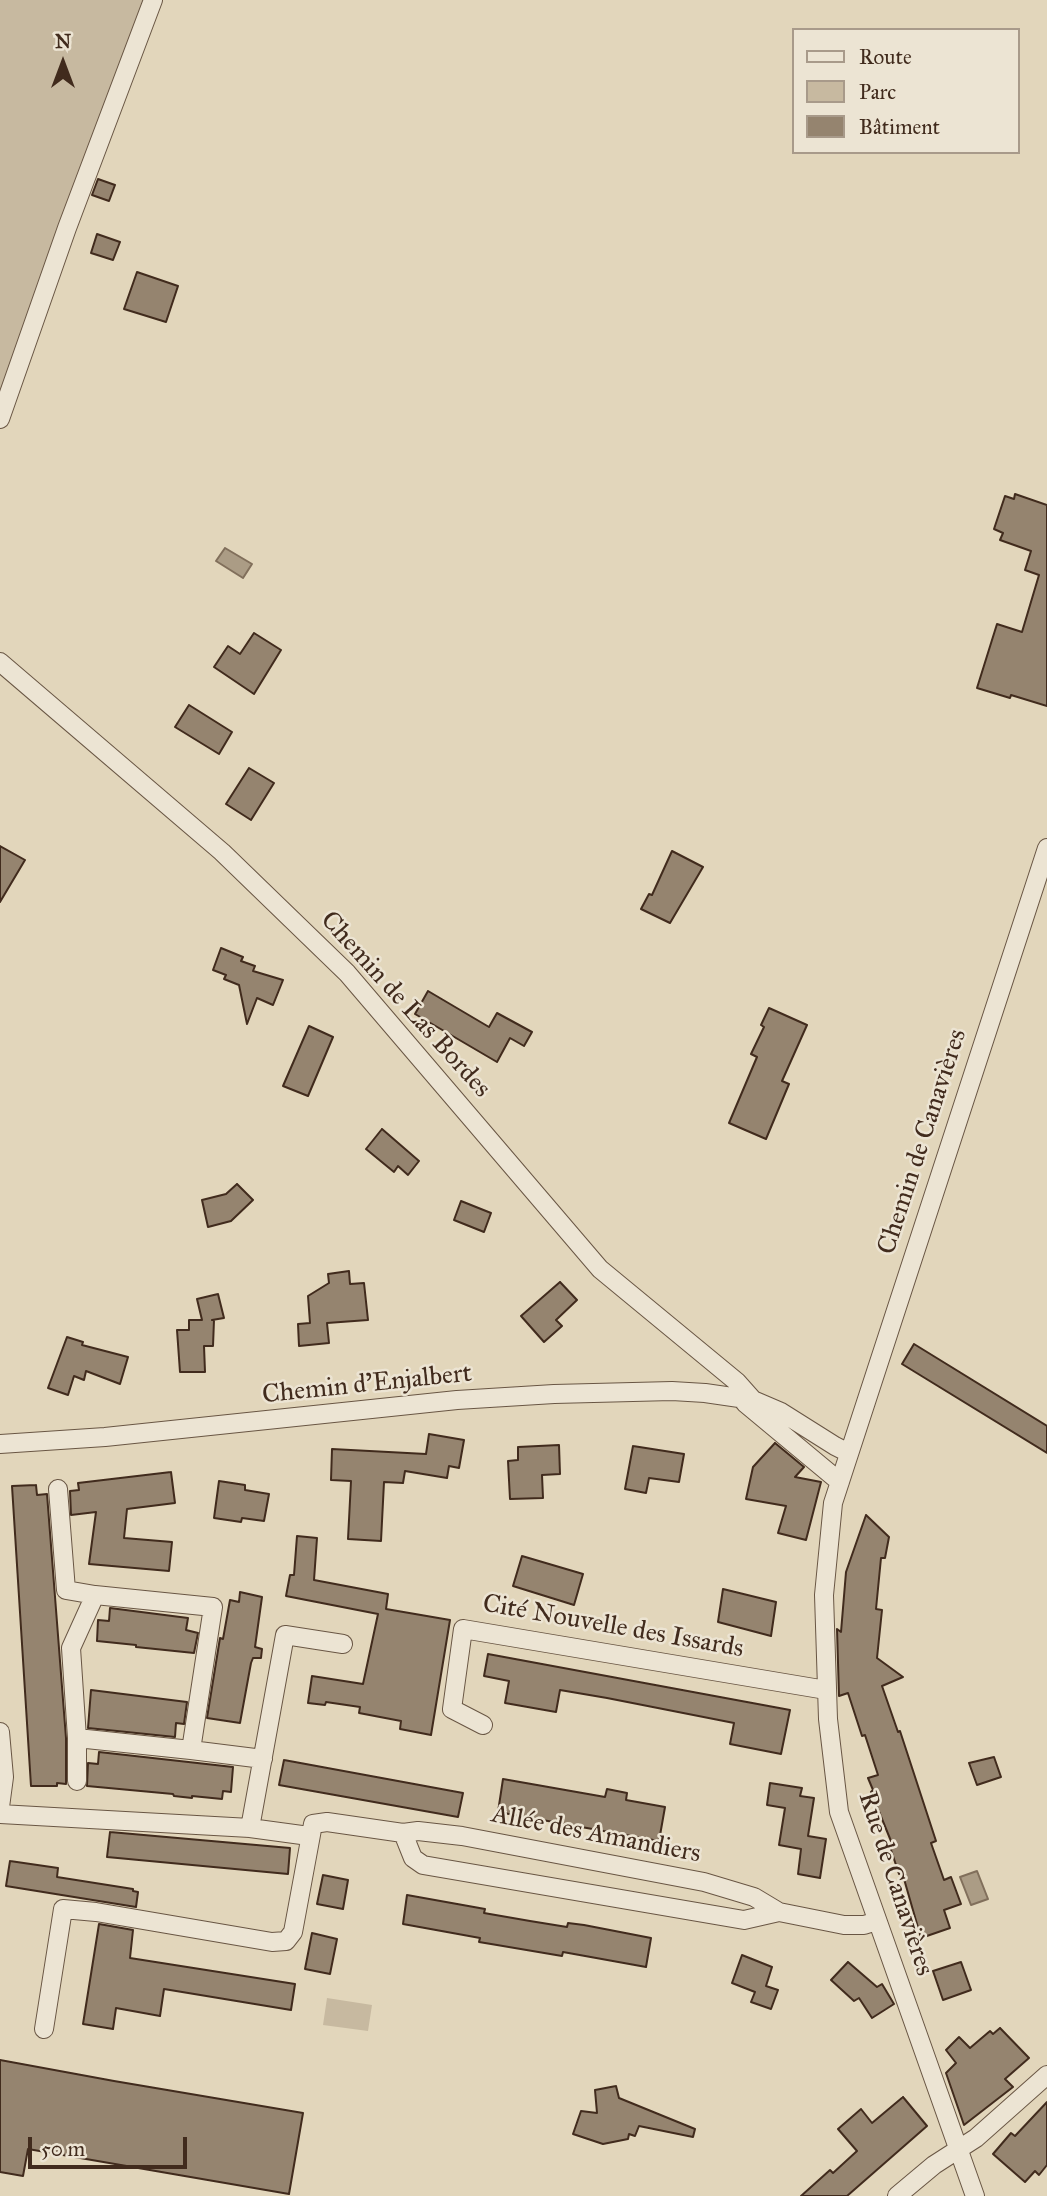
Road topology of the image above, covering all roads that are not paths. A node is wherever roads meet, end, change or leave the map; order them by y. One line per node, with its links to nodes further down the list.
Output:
1 (153, 0): 2 (street)
2 (0, 419)
3 (0, 662): 5 (street, Chemin de Las Bordes)
4 (1047, 848): 7 (street, Chemin de Canavières)
5 (746, 1399): 6 (street, Chemin d'Enjalbert); 7 (street, Chemin d'Enjalbert); 8 (street)
6 (0, 1444)
7 (849, 1453): 8 (street, Rue de Canavières)
8 (840, 1482): 12 (street, Rue de Canavières)
9 (58, 1489): 10 (street)
10 (95, 1595): 15 (street); 16 (street)
11 (343, 1644): 17 (street)
12 (826, 1690): 13 (street, Cité Nouvelle des Issards); 27 (street, Rue de Canavières)
13 (483, 1725)
14 (0, 1732): 19 (street)
15 (77, 1738): 16 (street); 18 (street)
16 (191, 1750): 17 (street)
17 (263, 1759): 21 (street)
18 (78, 1781)
19 (0, 1807)
20 (0, 1814): 21 (street)
21 (250, 1829): 23 (street)
22 (403, 1833): 23 (street, Allée des Amandiers); 24 (street, Allée des Amandiers); 26 (street)
23 (309, 1836): 28 (street)
24 (704, 1882): 25 (street, Allée des Amandiers); 26 (street)
25 (779, 1912): 26 (street); 27 (street, Allée des Amandiers)
26 (702, 1913)
27 (877, 1921): 30 (street, Rue de Canavières)
28 (44, 2028)
29 (1047, 2075): 30 (street)
30 (958, 2150): 31 (street); 32 (street, Rue de Canavières)
31 (897, 2196)
32 (975, 2196)

